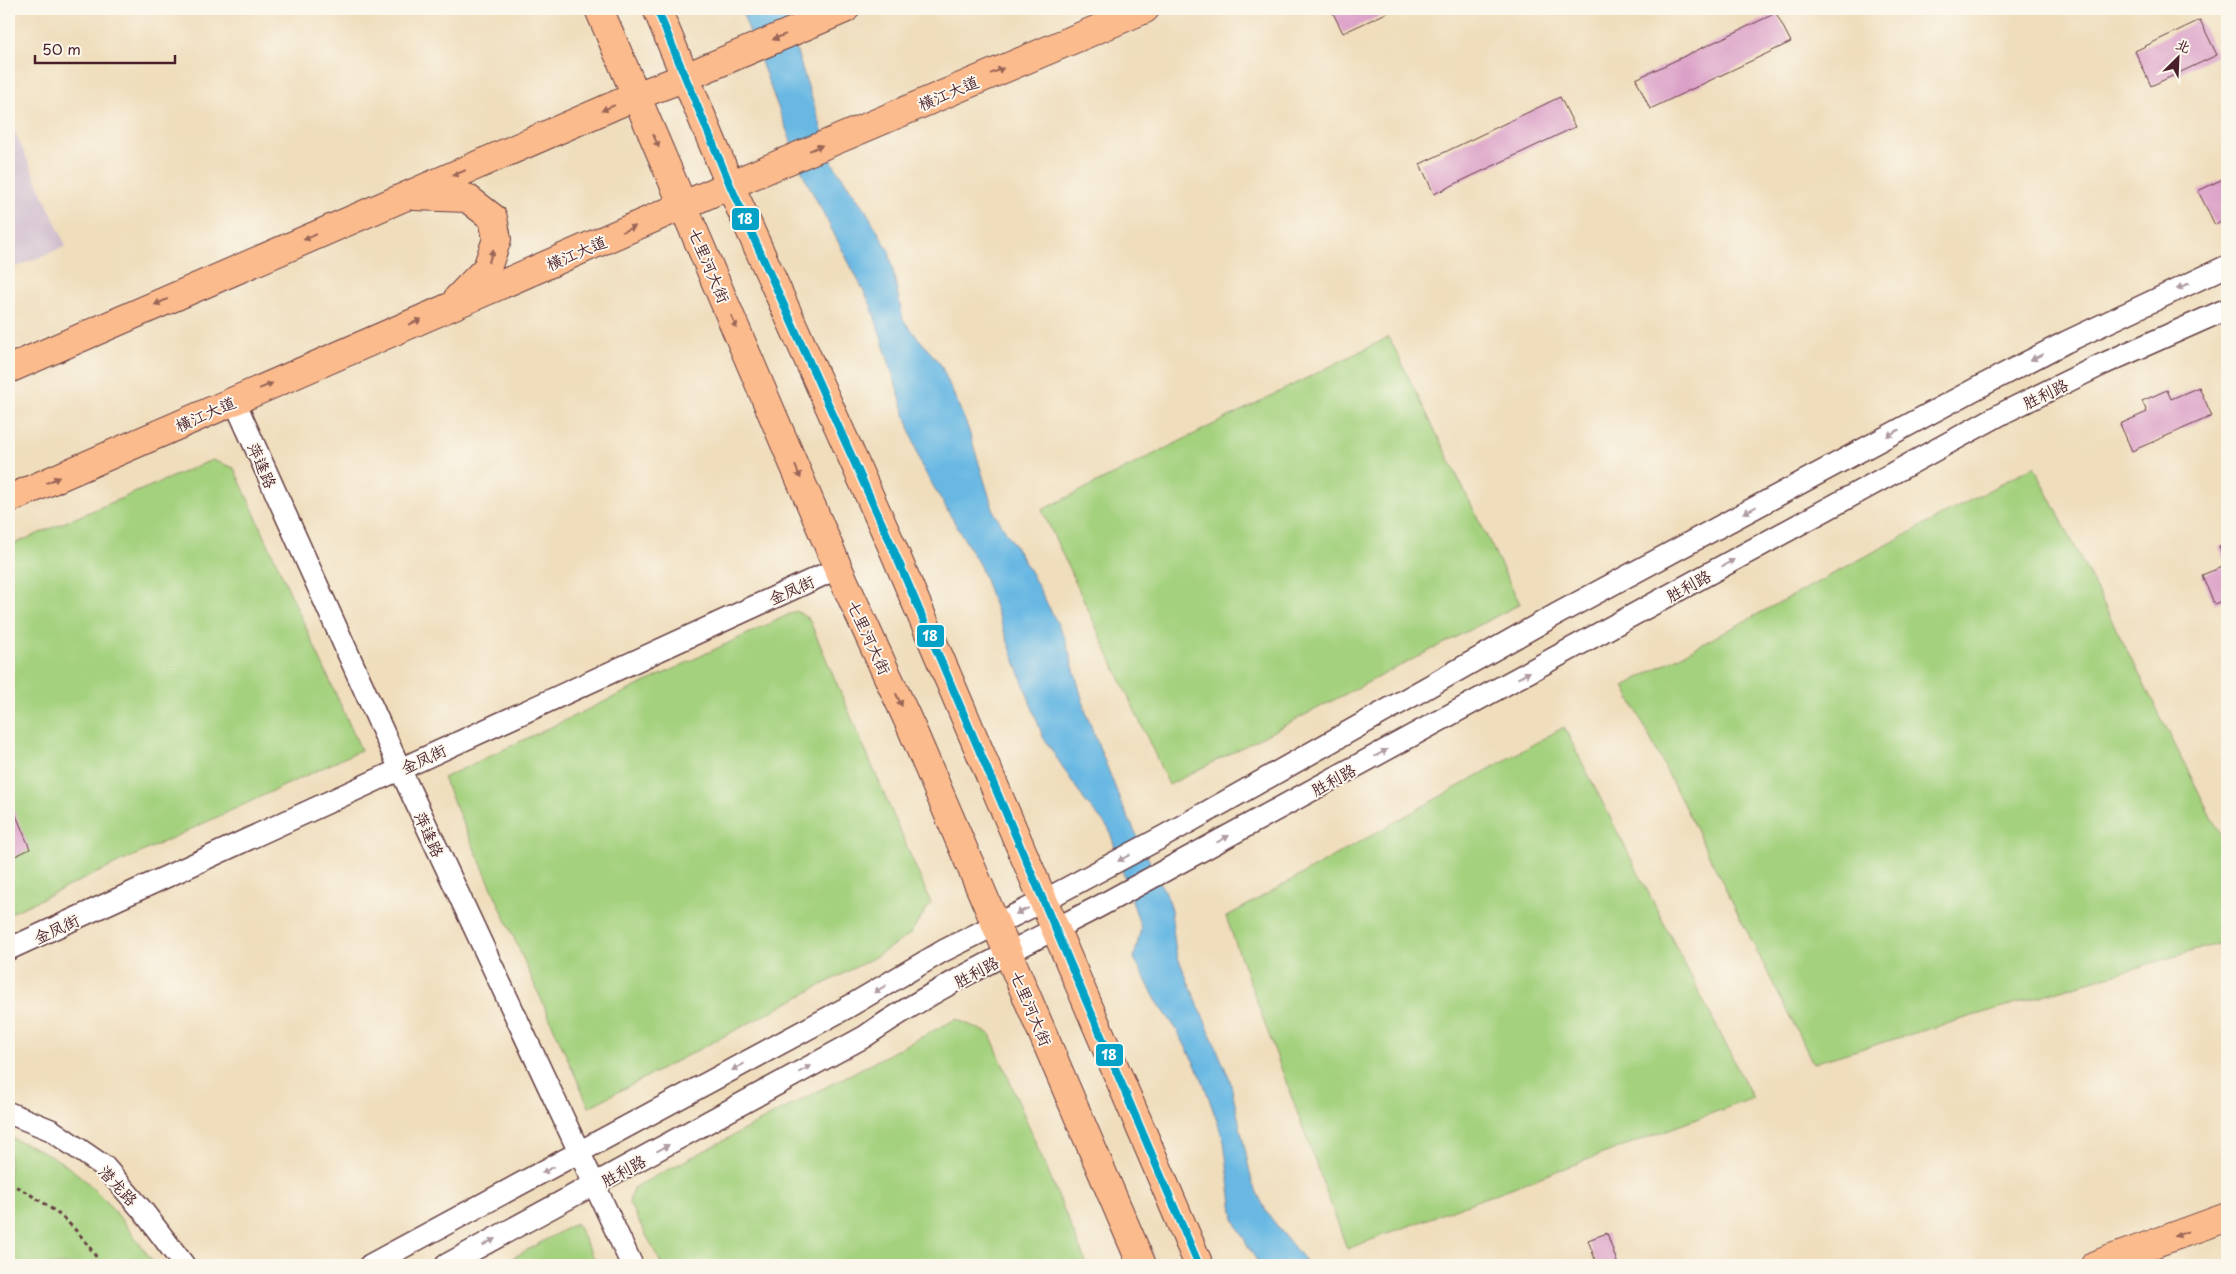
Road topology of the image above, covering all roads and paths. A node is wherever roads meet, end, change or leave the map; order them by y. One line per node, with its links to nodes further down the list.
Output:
1 (599, 9): 6 (main road, 七里河大街)
2 (657, 9): 5 (main road)
3 (1145, 9): 7 (main road, 横江大道, one-way to 3)
4 (834, 13): 5 (main road, one-way to 5)
5 (686, 77): 6 (main road); 7 (main road)
6 (636, 96): 8 (main road, one-way to 8); 9 (main road, 七里河大街, one-way to 9)
7 (730, 185): 9 (main road, 横江大道); 18 (main road)
8 (406, 196): 11 (main road, one-way to 8); 13 (main road, one-way to 13)
9 (684, 205): 11 (main road, 横江大道, one-way to 9); 16 (main road, 七里河大街, one-way to 16)
10 (2227, 266): 18 (street, 胜利路, one-way to 18)
11 (450, 306): 14 (main road, 横江大道, one-way to 11)
12 (2227, 309): 20 (street, 胜利路, one-way to 12)
13 (9, 369)
14 (234, 400): 15 (main road, 横江大道, one-way to 14); 17 (street, 萍逢路)
15 (9, 499)
16 (838, 568): 17 (street, 金凤街); 19 (main road, 七里河大街, one-way to 19)
17 (400, 769): 21 (street, 金凤街); 26 (street, 萍逢路)
18 (1043, 901): 19 (street, 胜利路, one-way to 19); 20 (main road)
19 (995, 924): 22 (main road, 七里河大街); 23 (street, 胜利路, one-way to 23)
20 (1056, 929): 22 (street, 胜利路); 36 (main road)
21 (9, 949)
22 (1009, 953): 24 (street, 胜利路); 35 (main road, 七里河大街)
23 (848, 1007): 24 (street); 26 (street, 胜利路, one-way to 26)
24 (864, 1037): 28 (street, 胜利路, one-way to 24)
25 (9, 1112): 32 (street, 潜龙路)
26 (581, 1152): 28 (street, 萍逢路); 30 (street, 胜利路, one-way to 30)
27 (9, 1183): 31 (path)
28 (596, 1185): 33 (street, 胜利路, one-way to 28); 34 (street, 萍逢路)
29 (2227, 1217): 37 (main road, one-way to 37)
30 (381, 1262)
31 (102, 1265)
32 (184, 1265)
33 (446, 1265)
34 (632, 1265)
35 (1142, 1265)
36 (1199, 1265)
37 (2094, 1265)

